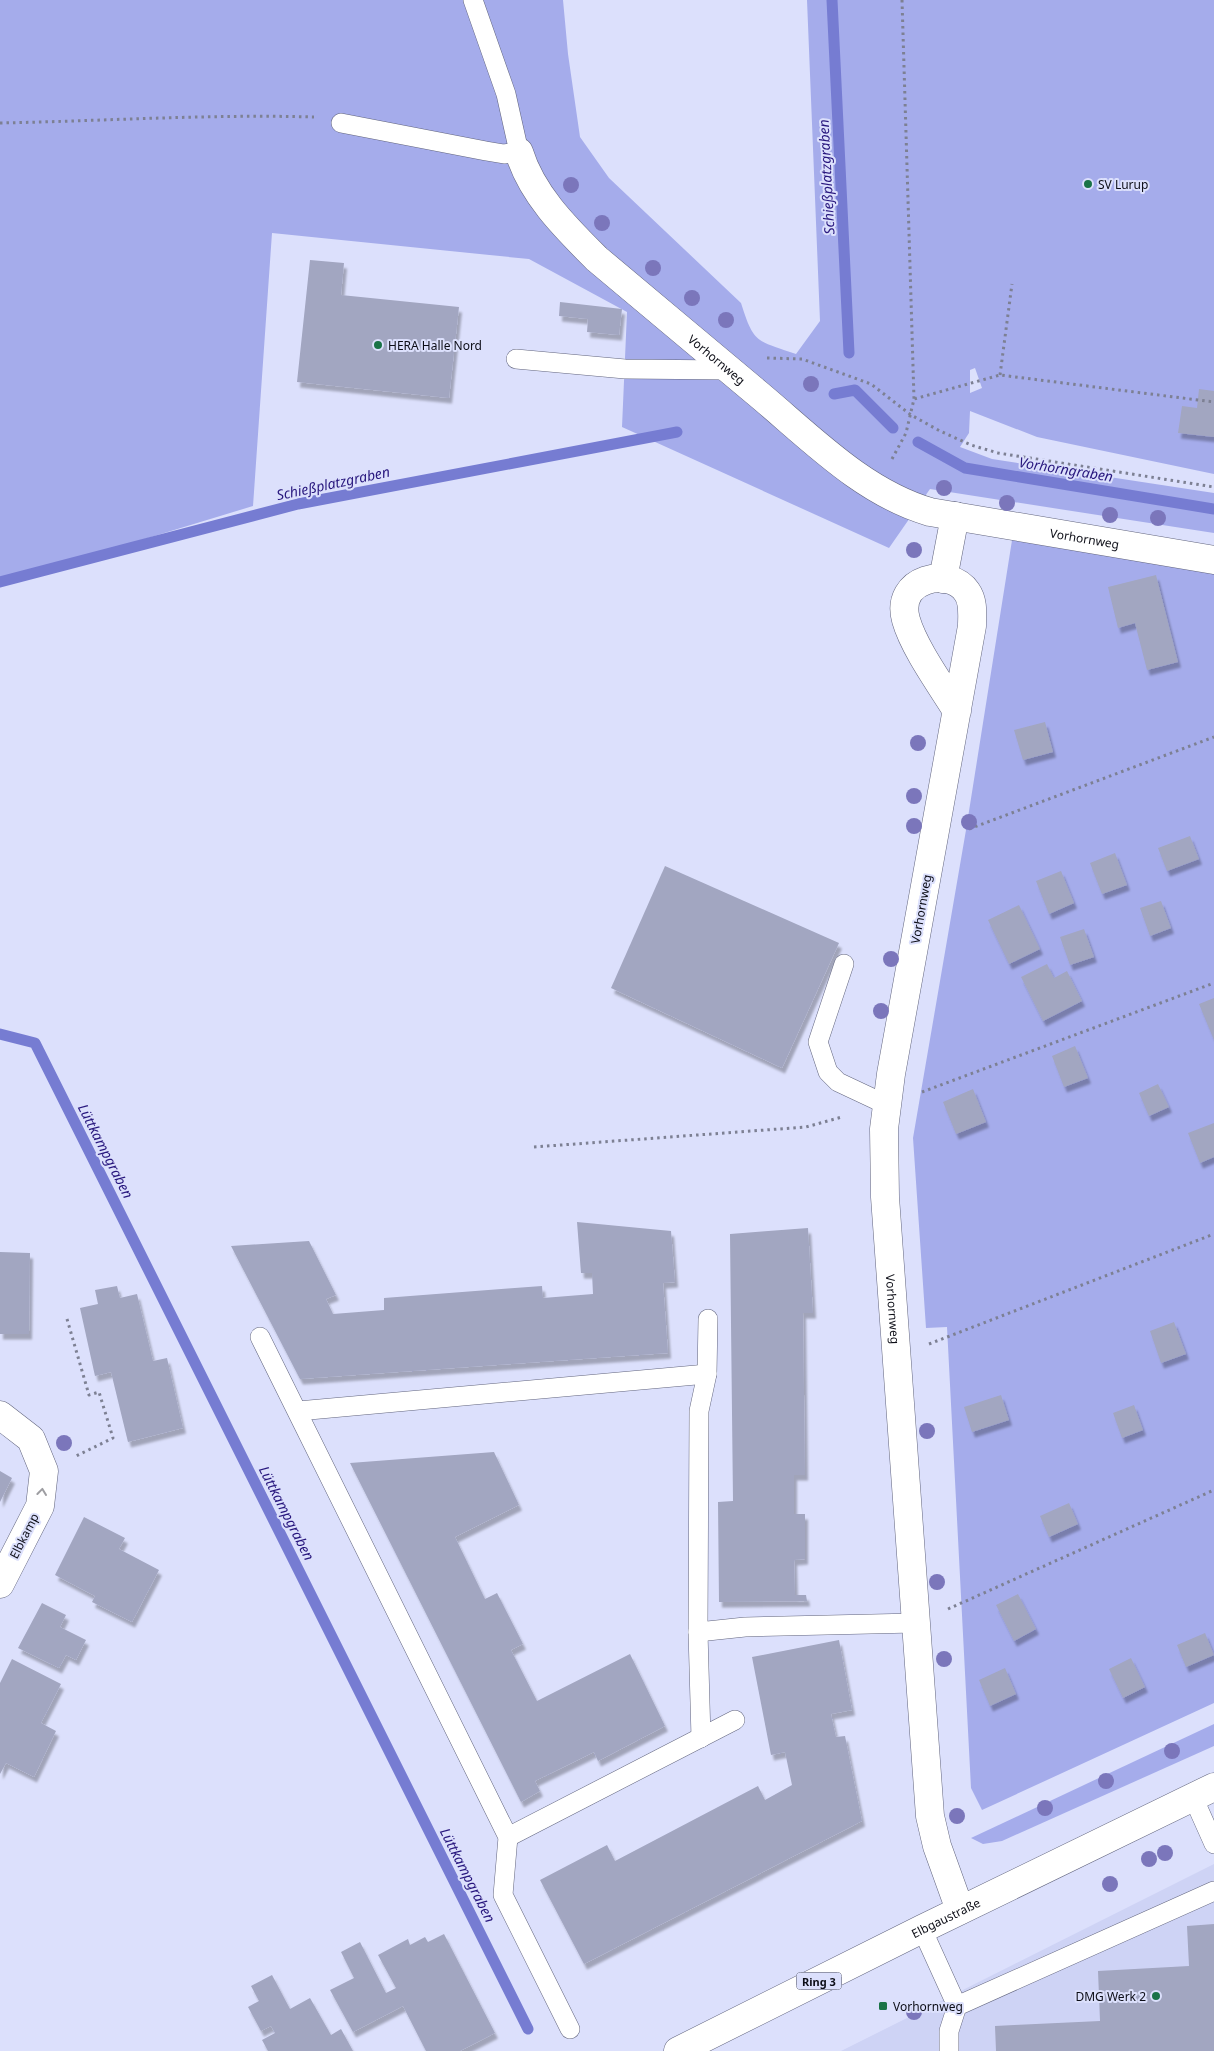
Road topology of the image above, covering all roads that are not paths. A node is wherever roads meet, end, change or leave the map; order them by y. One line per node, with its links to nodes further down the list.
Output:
1 (473, 0): 3 (lane)
2 (341, 123): 3 (lane)
3 (519, 152): 5 (street, Vorhornweg)
4 (516, 359): 5 (lane)
5 (730, 370): 6 (street, Vorhornweg)
6 (955, 516): 7 (street, Vorhornweg); 8 (street)
7 (1214, 560)
8 (943, 579): 9 (street, Vorhornweg); 9 (street)
9 (957, 711): 11 (street, Vorhornweg)
10 (844, 964): 11 (lane)
11 (887, 1105): 18 (street, Vorhornweg)
12 (708, 1319): 14 (lane)
13 (260, 1336): 15 (lane)
14 (707, 1374): 15 (lane); 19 (lane)
15 (298, 1410): 23 (lane)
16 (0, 1416): 17 (street, Elbkamp, one-way to 16)
17 (0, 1584)
18 (916, 1623): 19 (lane); 26 (street, Vorhornweg)
19 (698, 1632): 21 (lane)
20 (735, 1720): 21 (lane)
21 (701, 1738): 23 (lane)
22 (1203, 1792): 24 (lane); 26 (street, Elbgaustraße / Ring 3)
23 (508, 1837): 29 (lane)
24 (1214, 1844)
25 (1214, 1891): 28 (lane)
26 (960, 1910): 27 (street, Elbgaustraße / Ring 3)
27 (922, 1929): 28 (lane); 30 (street, Elbgaustraße / Ring 3)
28 (957, 2006): 31 (lane)
29 (570, 2029)
30 (678, 2051)
31 (950, 2051)

